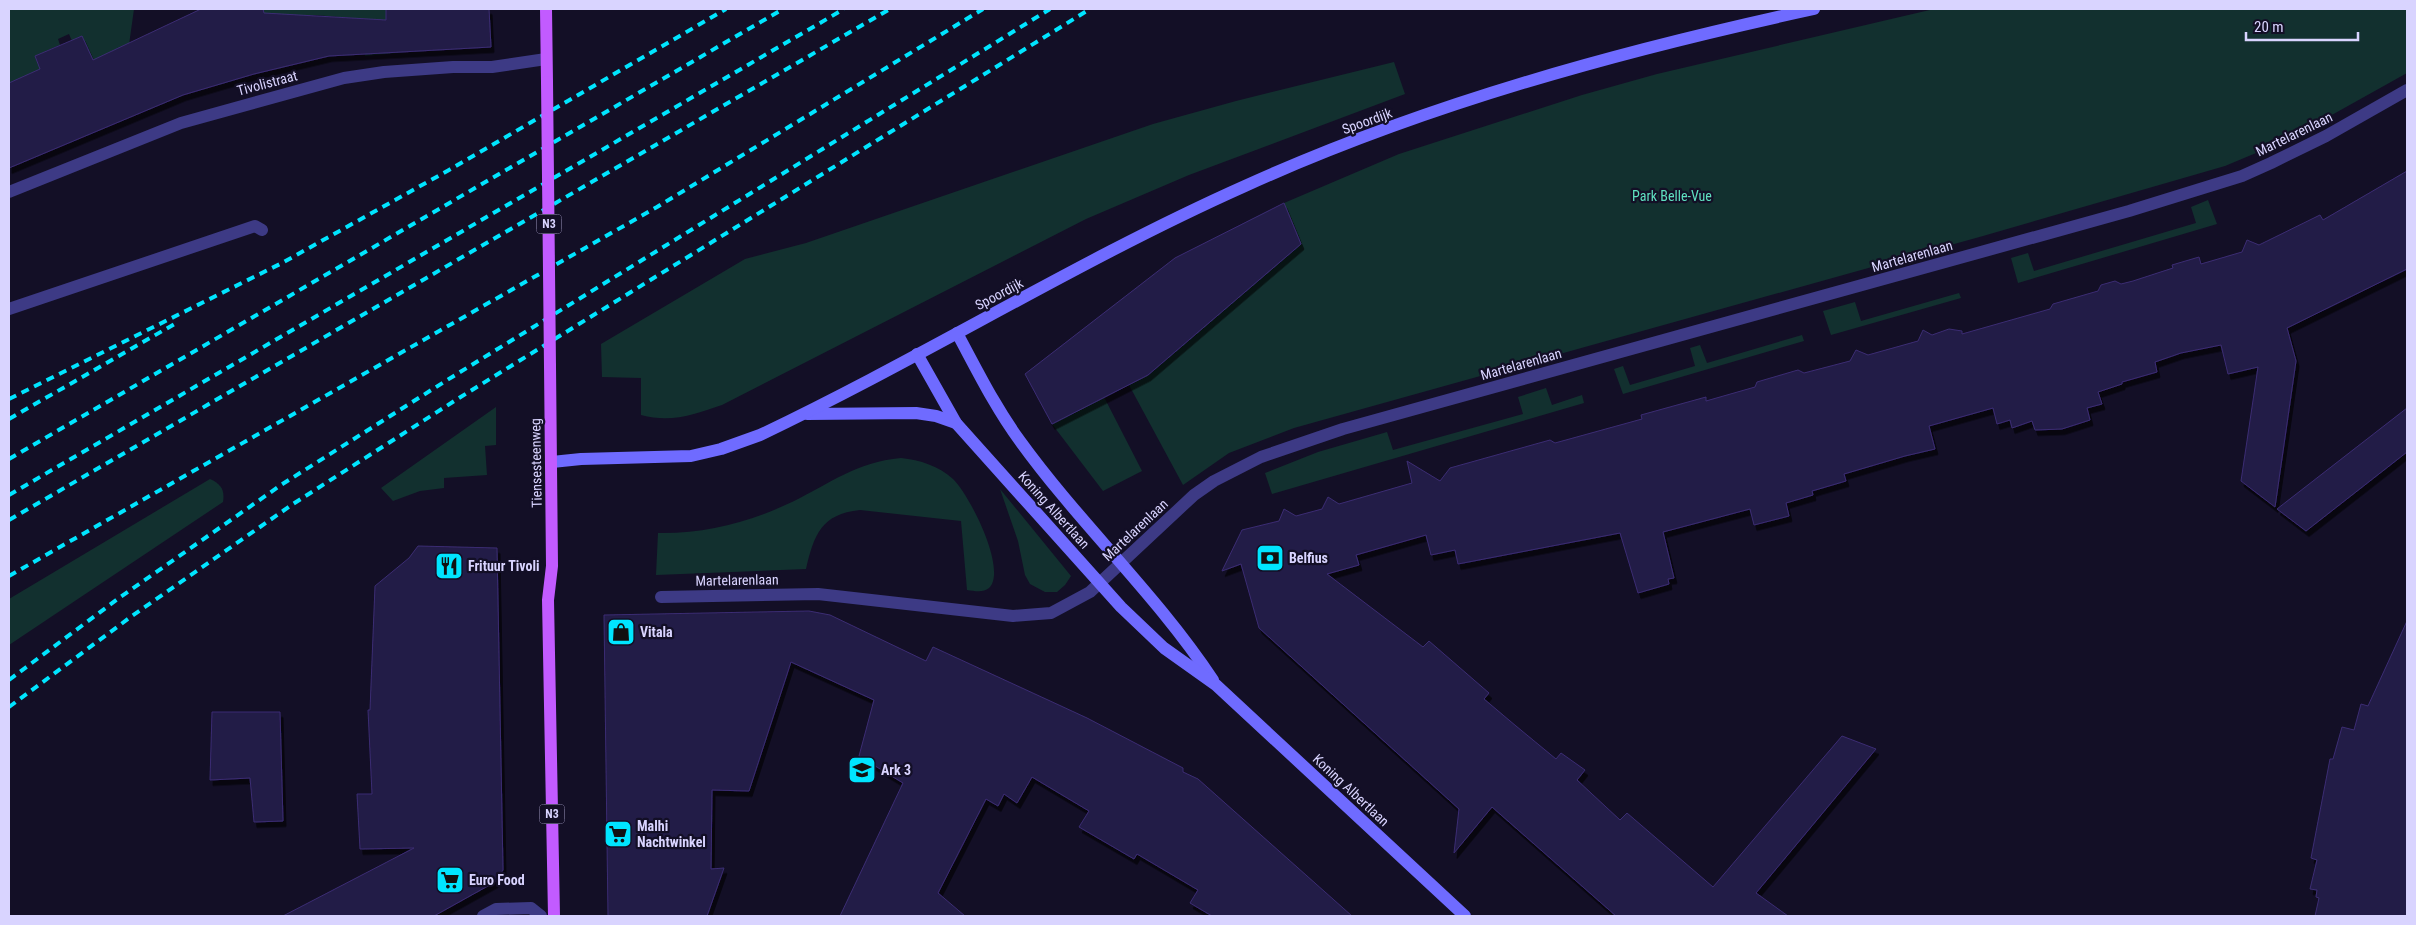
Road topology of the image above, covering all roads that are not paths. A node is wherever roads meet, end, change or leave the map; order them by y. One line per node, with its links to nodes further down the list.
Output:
1 (546, 9): 3 (main road, Tiensesteenweg / N3)
2 (1814, 9): 8 (street, Spoordijk)
3 (546, 59): 5 (street, Tivolistraat); 12 (main road, Tiensesteenweg / N3, bridge)
4 (2407, 90): 13 (street, Martelarenlaan)
5 (9, 192)
6 (262, 230): 7 (street)
7 (9, 309)
8 (957, 333): 9 (street); 13 (street, Koning Albertlaan)
9 (916, 354): 10 (street); 11 (street, Koning Albertlaan)
10 (804, 414): 11 (street); 12 (street)
11 (956, 423): 14 (street, Koning Albertlaan)
12 (552, 462): 19 (main road, Tiensesteenweg / N3)
13 (1122, 563): 14 (street, Martelarenlaan); 16 (street, Koning Albertlaan)
14 (1100, 583): 15 (street, Martelarenlaan); 16 (street, Koning Albertlaan)
15 (661, 597)
16 (1216, 685): 20 (street, Koning Albertlaan)
17 (483, 916): 18 (street)
18 (541, 916)
19 (554, 916)
20 (1465, 916)

